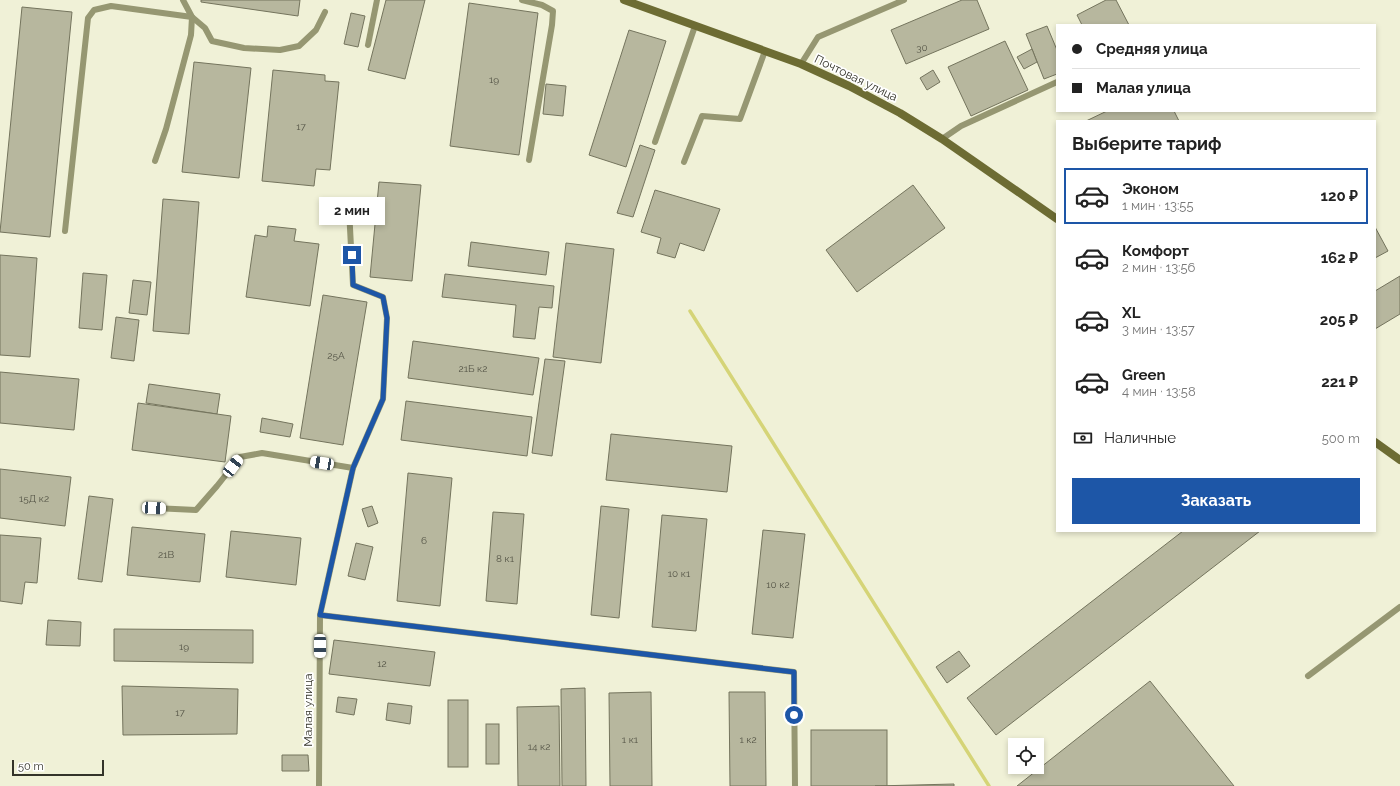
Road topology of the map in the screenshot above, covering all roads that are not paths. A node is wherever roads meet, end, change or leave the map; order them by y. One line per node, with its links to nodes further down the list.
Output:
1 (183, 0): 7 (lane)
2 (377, 0): 9 (lane)
3 (522, 0): 15 (lane)
4 (624, 0): 8 (street, Почтовая улица)
5 (904, 0): 11 (lane)
6 (325, 12): 7 (lane)
7 (192, 16): 16 (lane); 20 (lane)
8 (695, 26): 10 (street, Почтовая улица); 14 (lane)
9 (368, 45)
10 (765, 51): 11 (street, Почтовая улица); 17 (lane)
11 (801, 64): 13 (street, Почтовая улица)
12 (1056, 82): 13 (lane)
13 (942, 139): 19 (street, Почтовая улица)
14 (655, 142)
15 (529, 160)
16 (155, 161)
17 (684, 162)
18 (349, 209): 23 (lane, Малая улица)
19 (1056, 218)
20 (65, 230)
21 (1376, 443): 22 (street)
22 (1400, 460)
23 (353, 468): 24 (lane); 26 (lane, Малая улица)
24 (154, 508)
25 (1400, 607): 27 (lane)
26 (320, 615): 28 (lane, Малая улица); 29 (lane)
27 (1308, 676)
28 (319, 786)
29 (795, 786)

